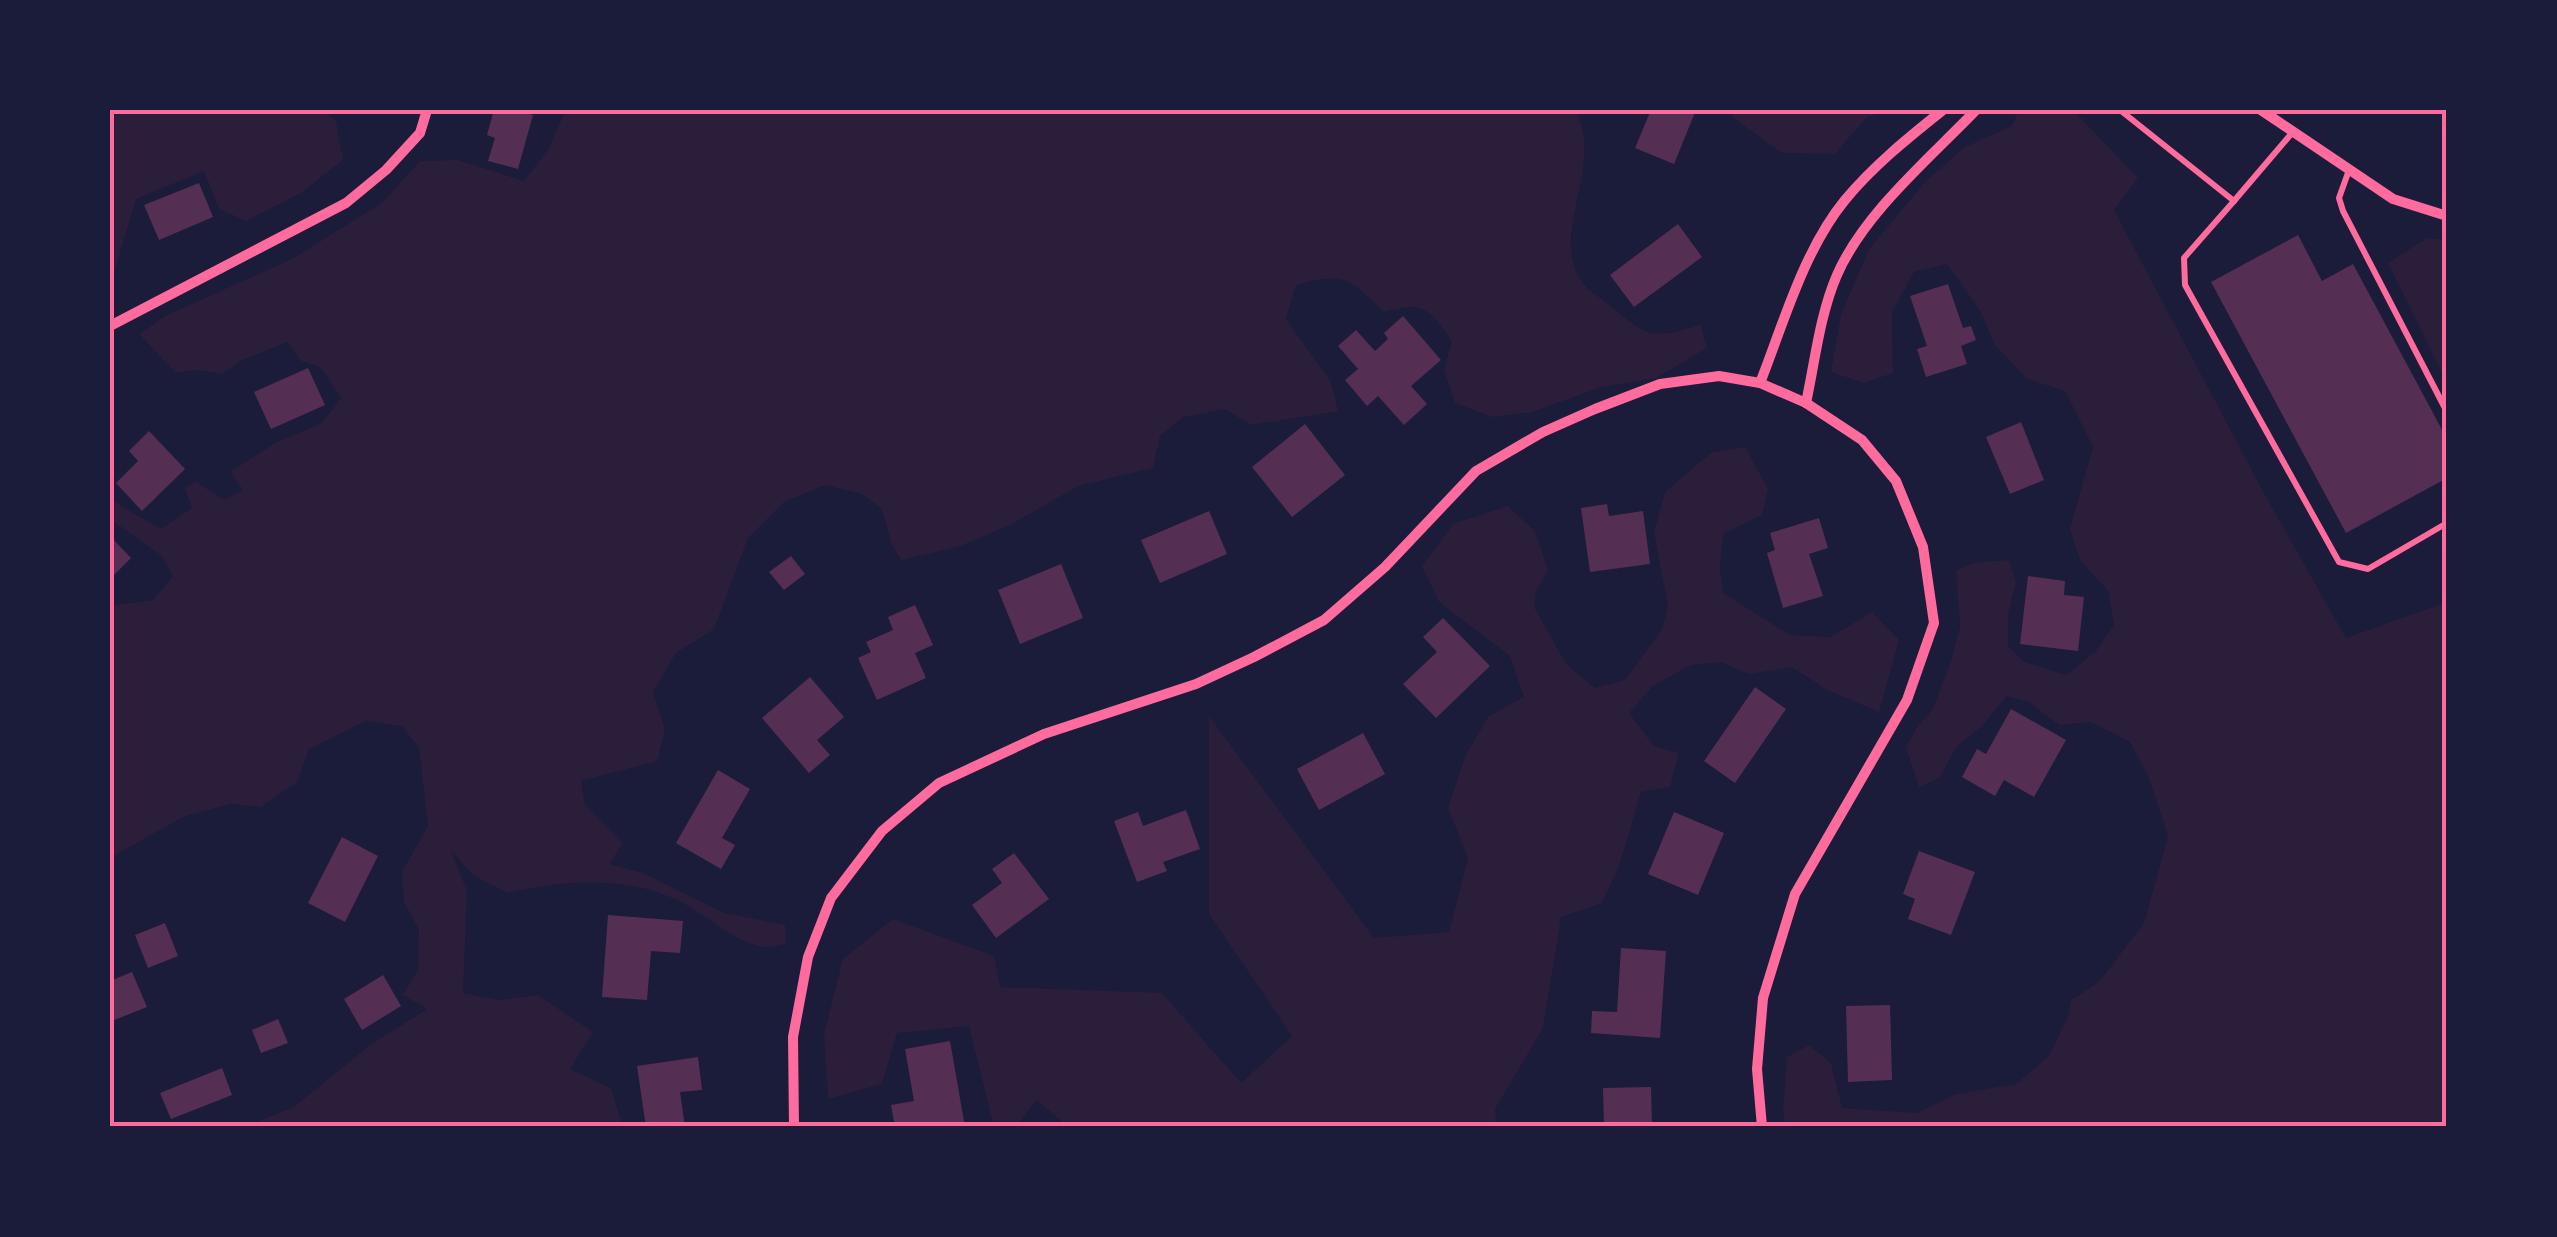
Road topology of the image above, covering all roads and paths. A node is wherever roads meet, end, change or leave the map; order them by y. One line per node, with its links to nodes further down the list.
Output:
1 (428, 110): 10 (street)
2 (1943, 110): 11 (street)
3 (1976, 110): 12 (street)
4 (2120, 110): 8 (lane)
5 (2261, 110): 6 (street)
6 (2292, 133): 7 (street); 8 (lane)
7 (2349, 170): 9 (street); 13 (lane)
8 (2234, 201): 14 (lane)
9 (2447, 216)
10 (110, 326)
11 (1760, 383): 12 (street); 15 (street)
12 (1806, 403): 16 (street)
13 (2447, 412)
14 (2447, 523)
15 (794, 1127)
16 (1762, 1127)

